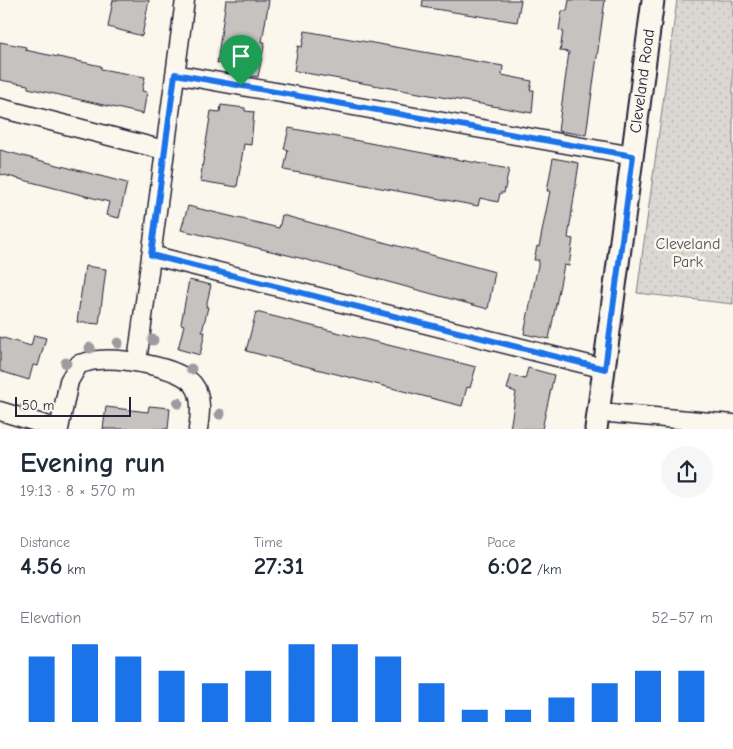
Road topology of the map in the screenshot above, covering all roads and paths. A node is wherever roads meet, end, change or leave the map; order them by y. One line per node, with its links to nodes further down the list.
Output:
1 (185, 0): 3 (street)
2 (653, 0): 6 (street, Cleveland Road)
3 (175, 74): 5 (street); 6 (street)
4 (0, 108): 5 (street)
5 (164, 150): 7 (street)
6 (633, 156): 9 (street, Cleveland Road)
7 (151, 255): 8 (street); 9 (street)
8 (137, 362): 13 (street); 14 (street)
9 (605, 369): 11 (street, Cleveland Road)
10 (0, 411): 13 (street)
11 (597, 420): 12 (street)
12 (733, 424)
13 (59, 429)
14 (198, 429)

